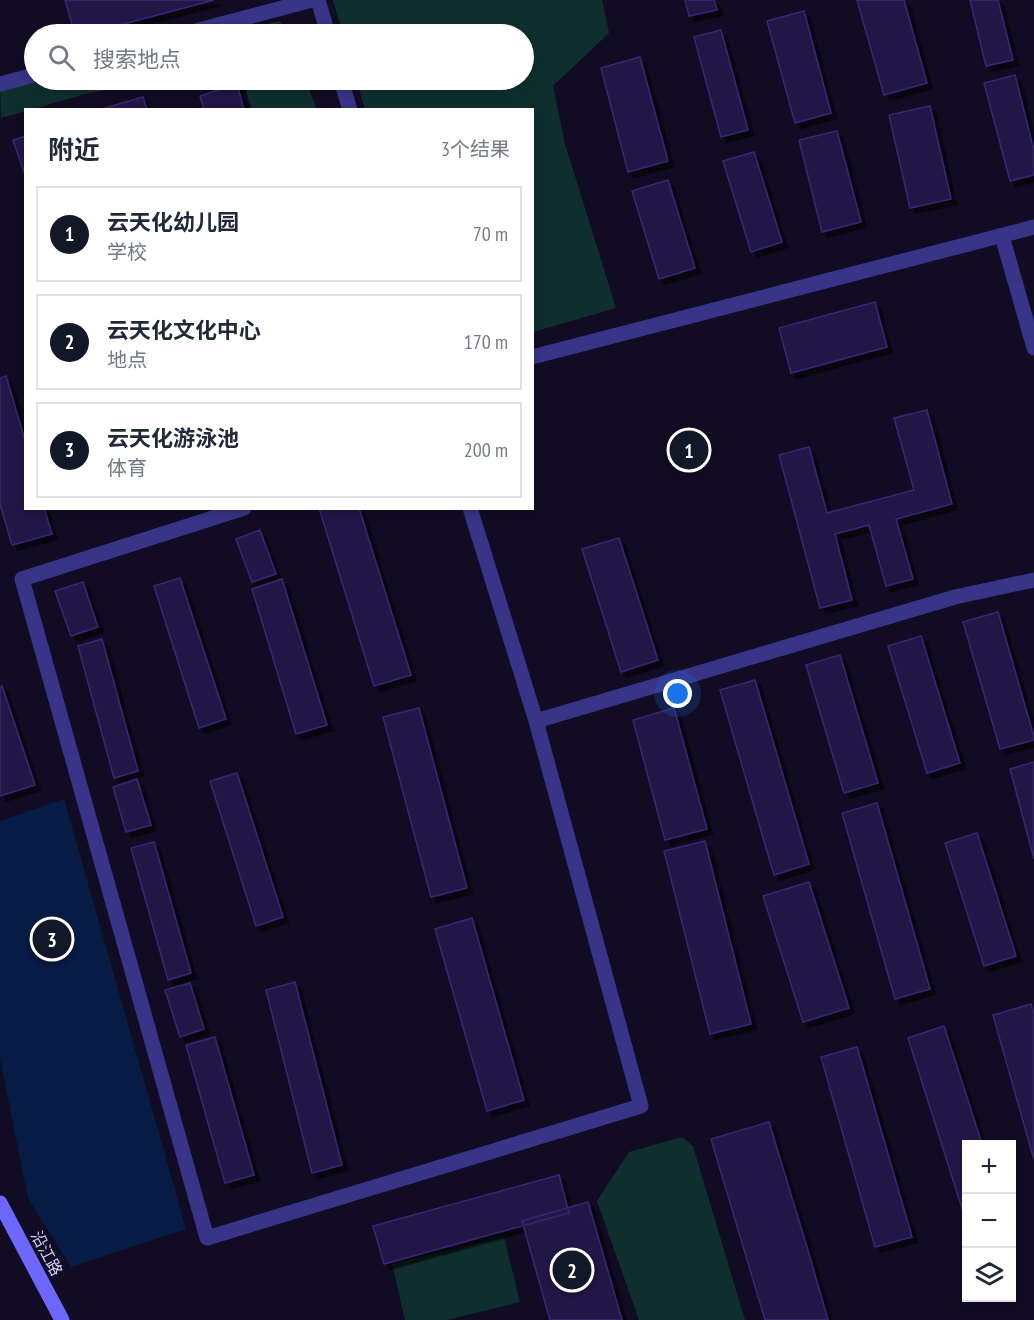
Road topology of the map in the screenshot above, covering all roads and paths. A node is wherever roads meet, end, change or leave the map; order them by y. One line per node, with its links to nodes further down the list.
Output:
1 (312, 0): 3 (street)
2 (318, 0): 4 (street)
3 (222, 24)
4 (325, 24)
5 (24, 78): 6 (street)
6 (0, 84)
7 (344, 90): 8 (street)
8 (349, 108)
9 (1034, 226): 10 (street)
10 (1002, 236): 11 (street); 12 (street)
11 (1034, 348)
12 (534, 356)
13 (238, 510): 16 (street)
14 (471, 510): 16 (street)
15 (1034, 580): 16 (street)
16 (536, 721)
17 (0, 1203): 18 (main road, 沿江路)
18 (62, 1320)

